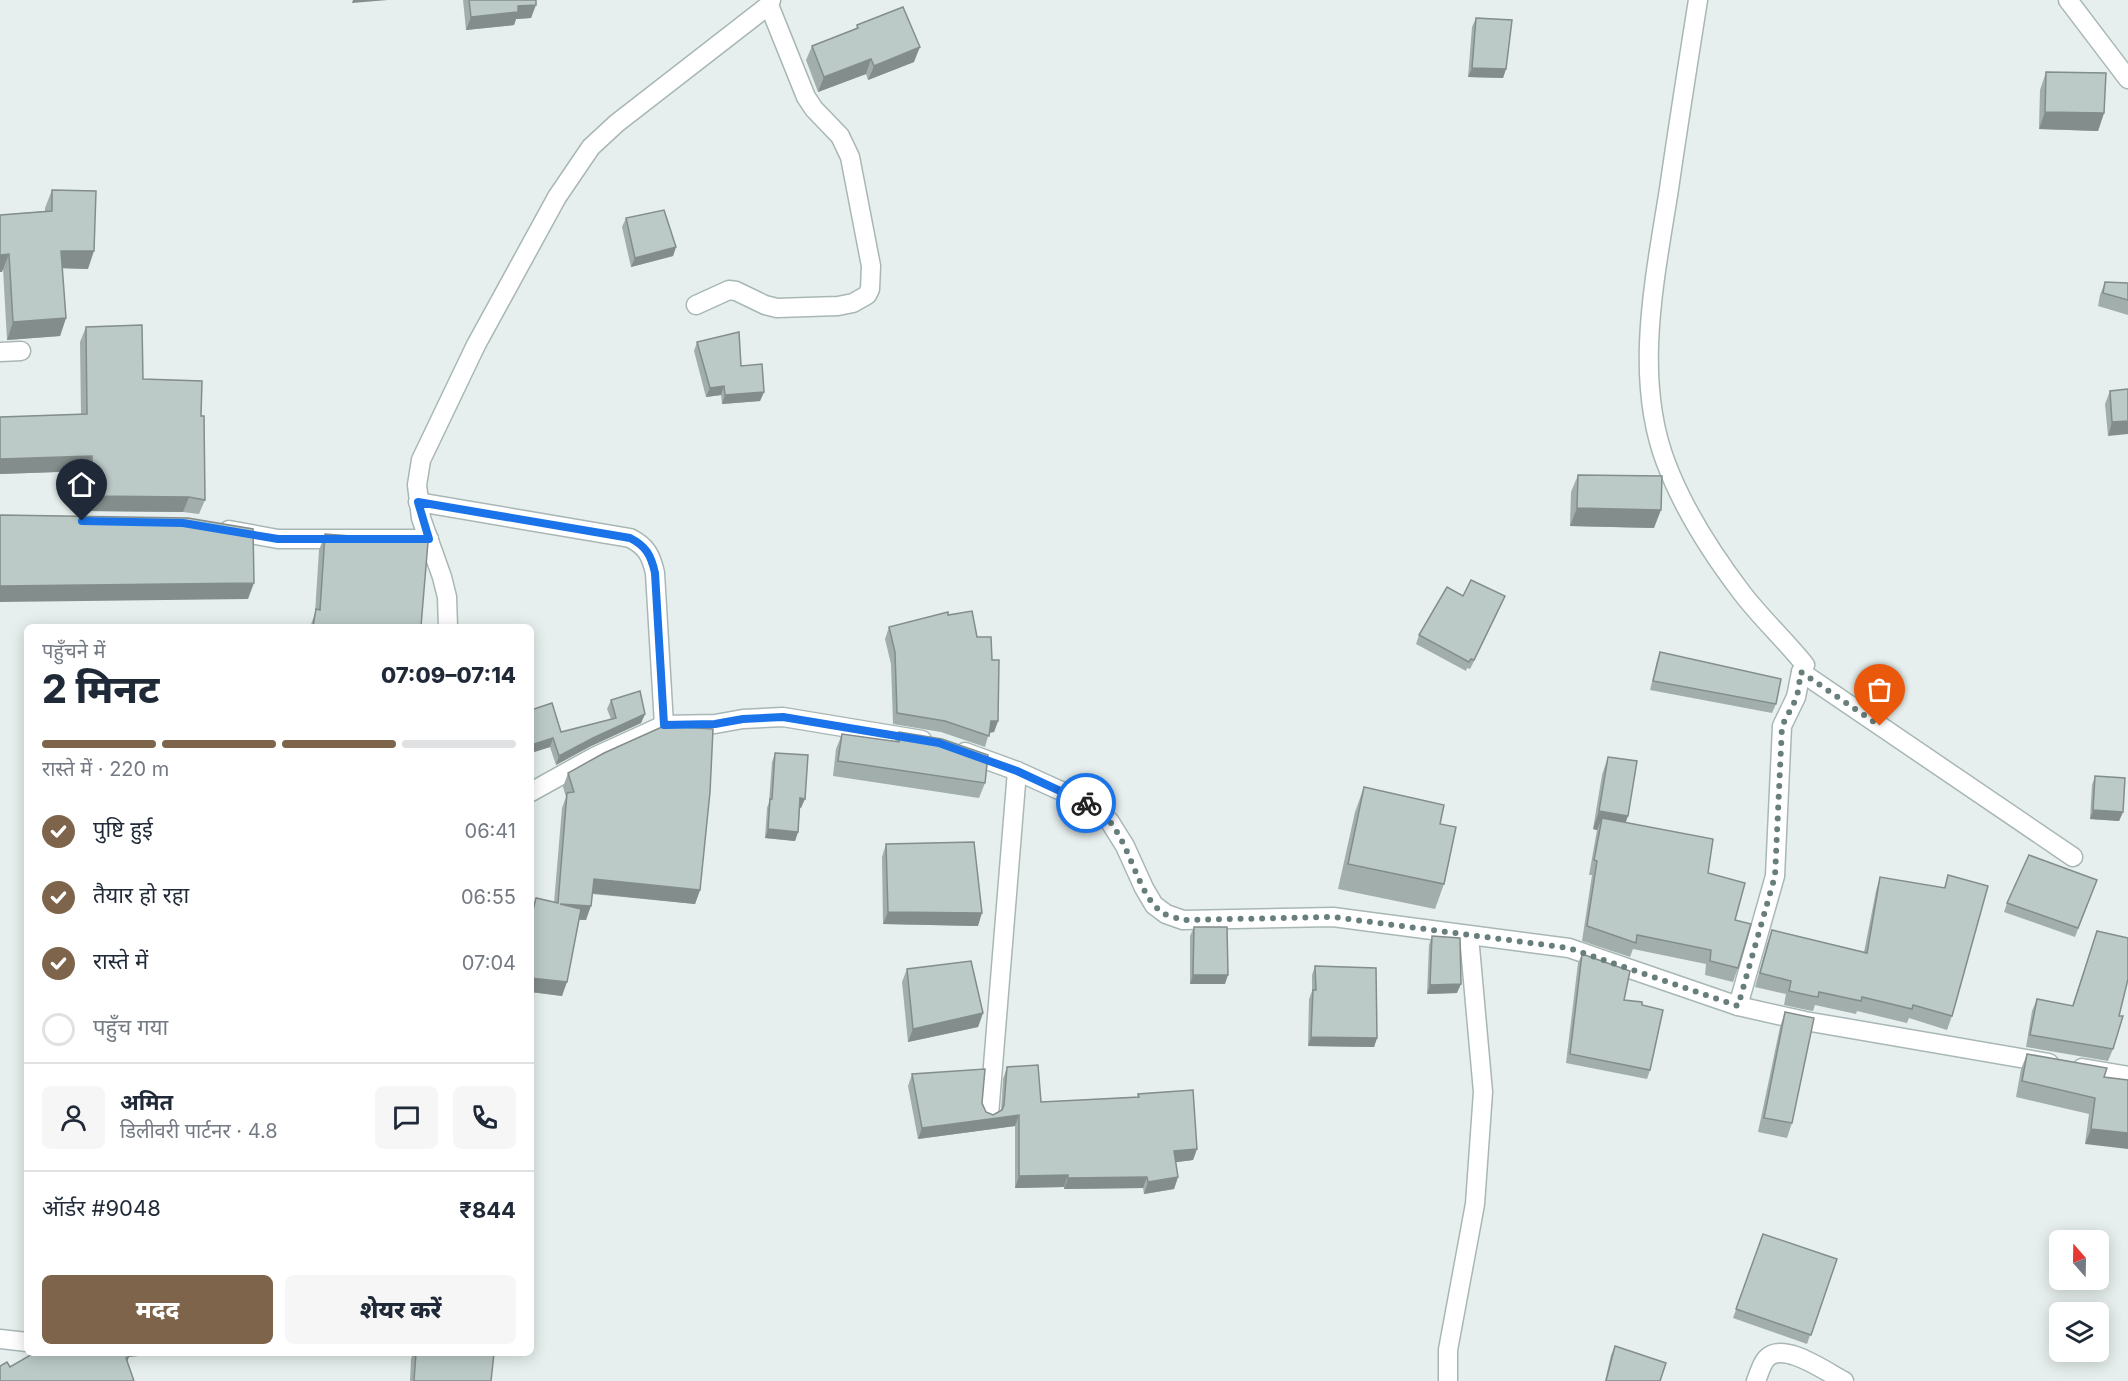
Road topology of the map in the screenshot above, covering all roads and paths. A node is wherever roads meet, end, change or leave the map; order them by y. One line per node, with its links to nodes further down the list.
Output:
1 (1698, 0): 12 (street)
2 (2068, 0): 4 (street)
3 (770, 3): 5 (street); 8 (street)
4 (2128, 79)
5 (696, 305)
6 (21, 351): 7 (street)
7 (0, 352)
8 (418, 502): 10 (street); 13 (street)
9 (215, 528): 10 (street)
10 (429, 539): 11 (street)
11 (448, 624)
12 (1801, 672): 16 (street); 18 (street)
13 (664, 725): 14 (street); 15 (street)
14 (1017, 771): 17 (street); 20 (street)
15 (534, 790)
16 (2073, 857)
17 (1469, 936): 18 (street); 23 (street)
18 (1738, 1006): 19 (street)
19 (2128, 1076)
20 (989, 1115)
21 (0, 1339): 22 (street)
22 (24, 1342)
23 (1448, 1381)
24 (1756, 1381): 25 (street)
25 (1844, 1381)

